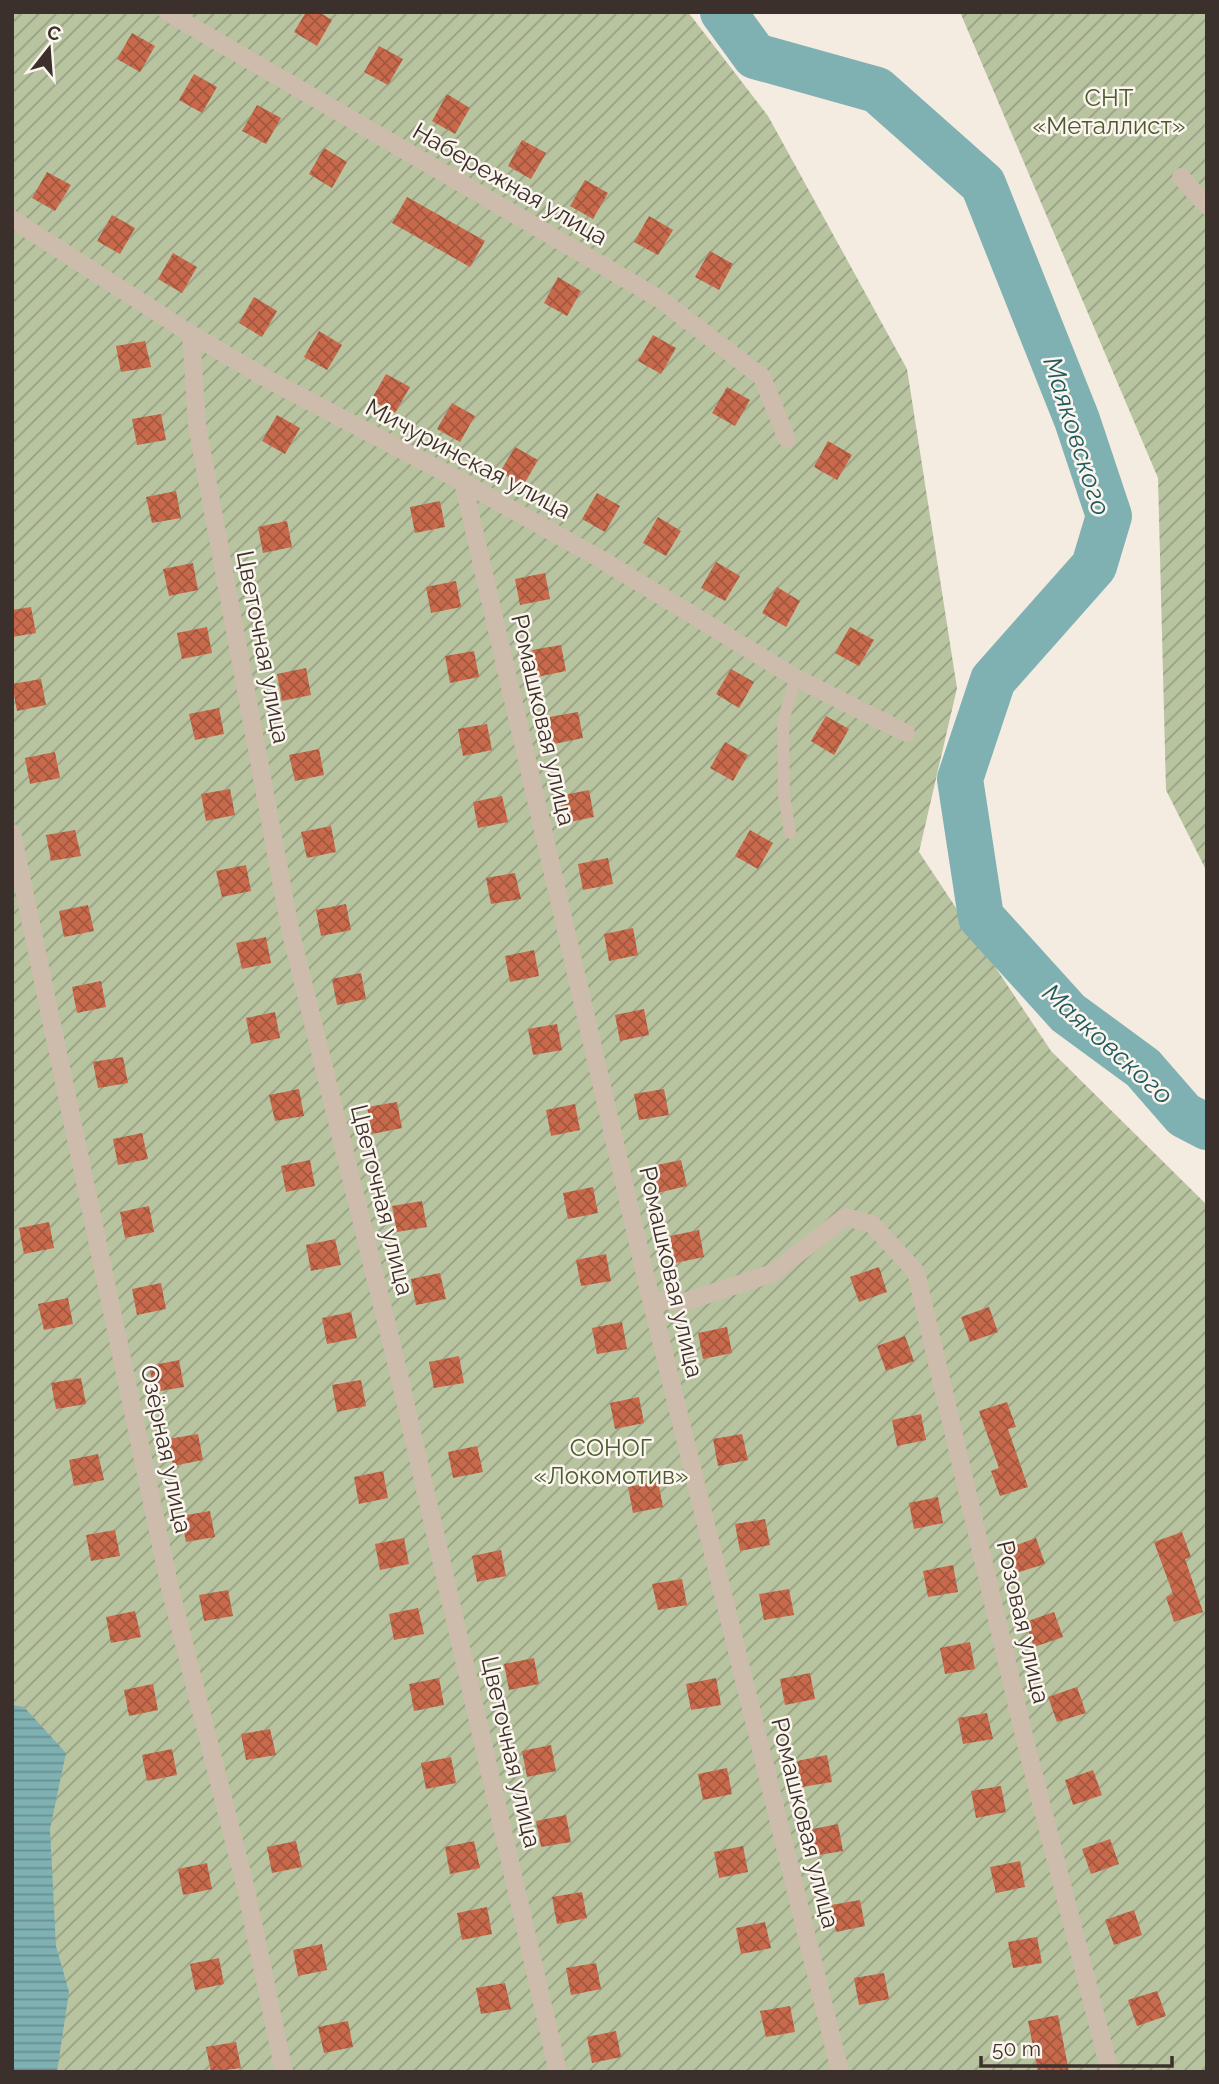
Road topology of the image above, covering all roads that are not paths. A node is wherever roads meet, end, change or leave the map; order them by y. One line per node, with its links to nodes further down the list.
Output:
1 (167, 12): 6 (street, Набережная улица)
2 (1181, 177): 3 (street)
3 (1207, 206)
4 (12, 219): 5 (street, Мичуринская улица)
5 (191, 334): 7 (street, Мичуринская улица); 14 (street, Цветочная улица)
6 (787, 439)
7 (463, 482): 8 (street, Мичуринская улица); 12 (street, Ромашковая улица)
8 (796, 678): 9 (street, Мичуринская улица); 11 (lane)
9 (906, 733)
10 (12, 833): 13 (street, Озёрная улица)
11 (790, 833)
12 (651, 1300): 15 (street, Ромашковая улица); 16 (street, Розовая улица)
13 (284, 2072)
14 (558, 2072)
15 (840, 2072)
16 (1110, 2072)

